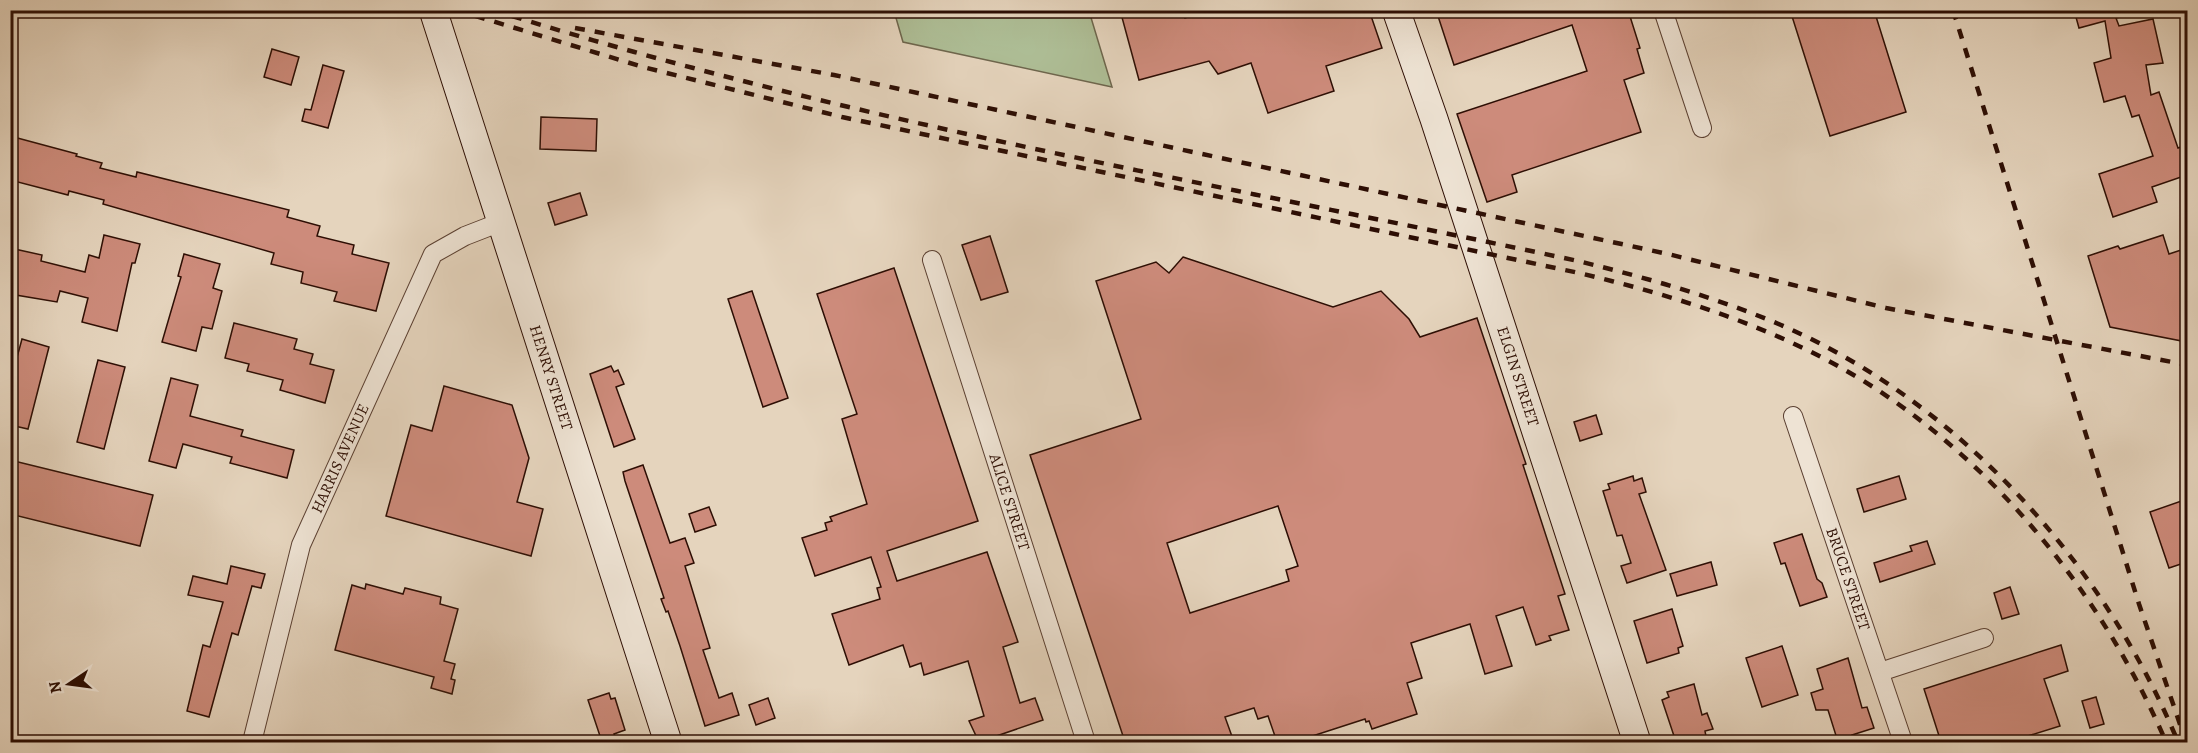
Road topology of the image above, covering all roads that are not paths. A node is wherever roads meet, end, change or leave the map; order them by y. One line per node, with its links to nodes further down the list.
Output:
1 (433, 10): 5 (main road, HENRY STREET)
2 (1396, 10): 13 (main road, ELGIN STREET)
3 (1663, 10): 4 (street)
4 (1702, 128)
5 (501, 222): 10 (street, HARRIS AVENUE); 11 (main road, HENRY STREET)
6 (932, 260): 12 (street, ALICE STREET)
7 (1793, 416): 9 (street, BRUCE STREET)
8 (1984, 638): 9 (street)
9 (1880, 672): 14 (street, BRUCE STREET)
10 (252, 742)
11 (668, 742)
12 (1086, 742)
13 (1636, 742)
14 (1903, 742)

